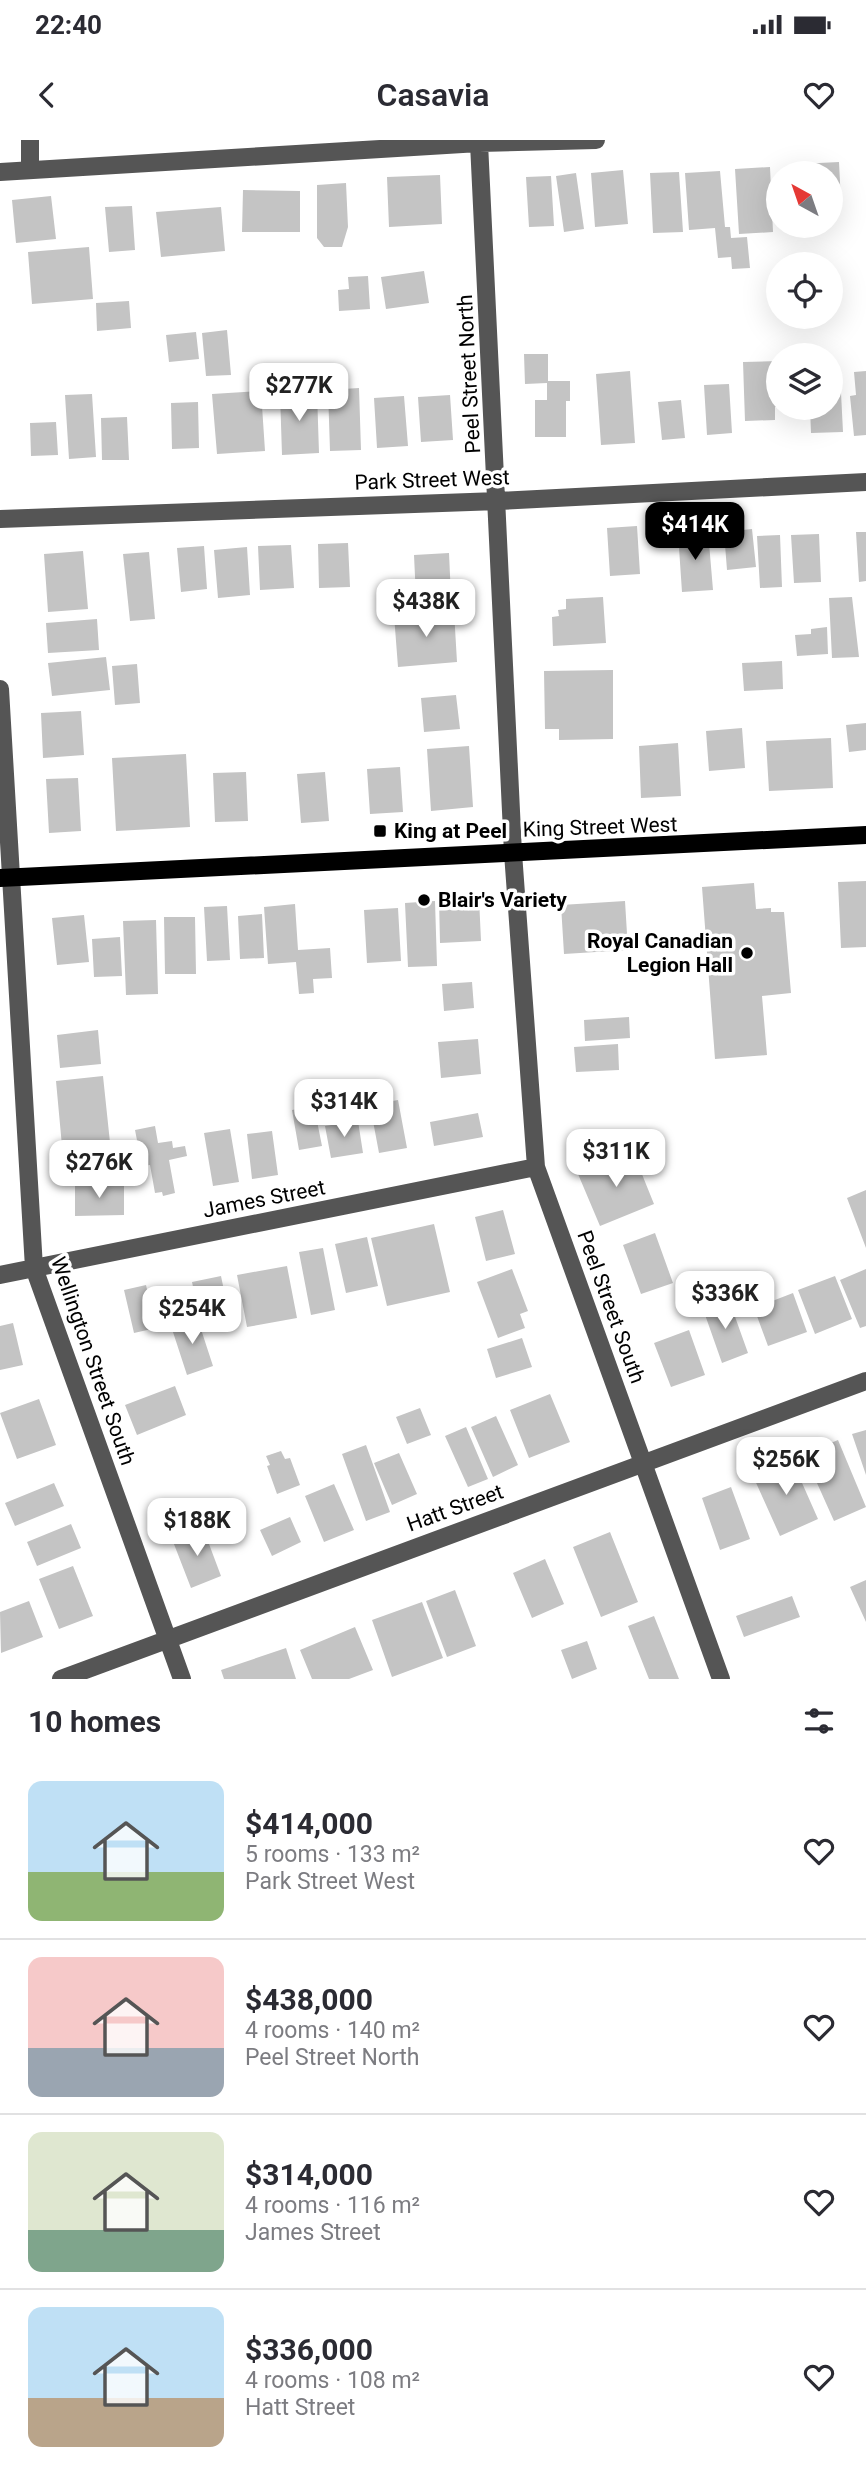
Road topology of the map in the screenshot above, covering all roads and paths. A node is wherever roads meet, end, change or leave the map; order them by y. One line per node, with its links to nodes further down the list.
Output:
1 (30, 140): 5 (street)
2 (587, 140): 3 (street); 4 (street)
3 (596, 140)
4 (479, 143): 5 (street); 8 (street, Peel Street North)
5 (30, 169): 6 (street)
6 (0, 172)
7 (866, 482): 8 (street, Park Street West)
8 (498, 501): 9 (street, Park Street West); 12 (street, Peel Street North)
9 (0, 519)
10 (0, 689): 13 (street, Wellington Street South)
11 (866, 835): 12 (main road, King Street West)
12 (513, 853): 13 (main road, King Street West); 14 (street, Peel Street South)
13 (5, 878): 15 (street, Wellington Street South)
14 (536, 1167): 15 (street, James Street); 18 (street, Peel Street South)
15 (34, 1268): 16 (street, James Street); 19 (street, Wellington Street South)
16 (0, 1275)
17 (866, 1381): 18 (street, Hatt Street)
18 (643, 1464): 19 (street, Hatt Street); 22 (street, Peel Street South)
19 (167, 1638): 20 (street, Hatt Street); 21 (street, Wellington Street South)
20 (61, 1679)
21 (182, 1679)
22 (722, 1679)

